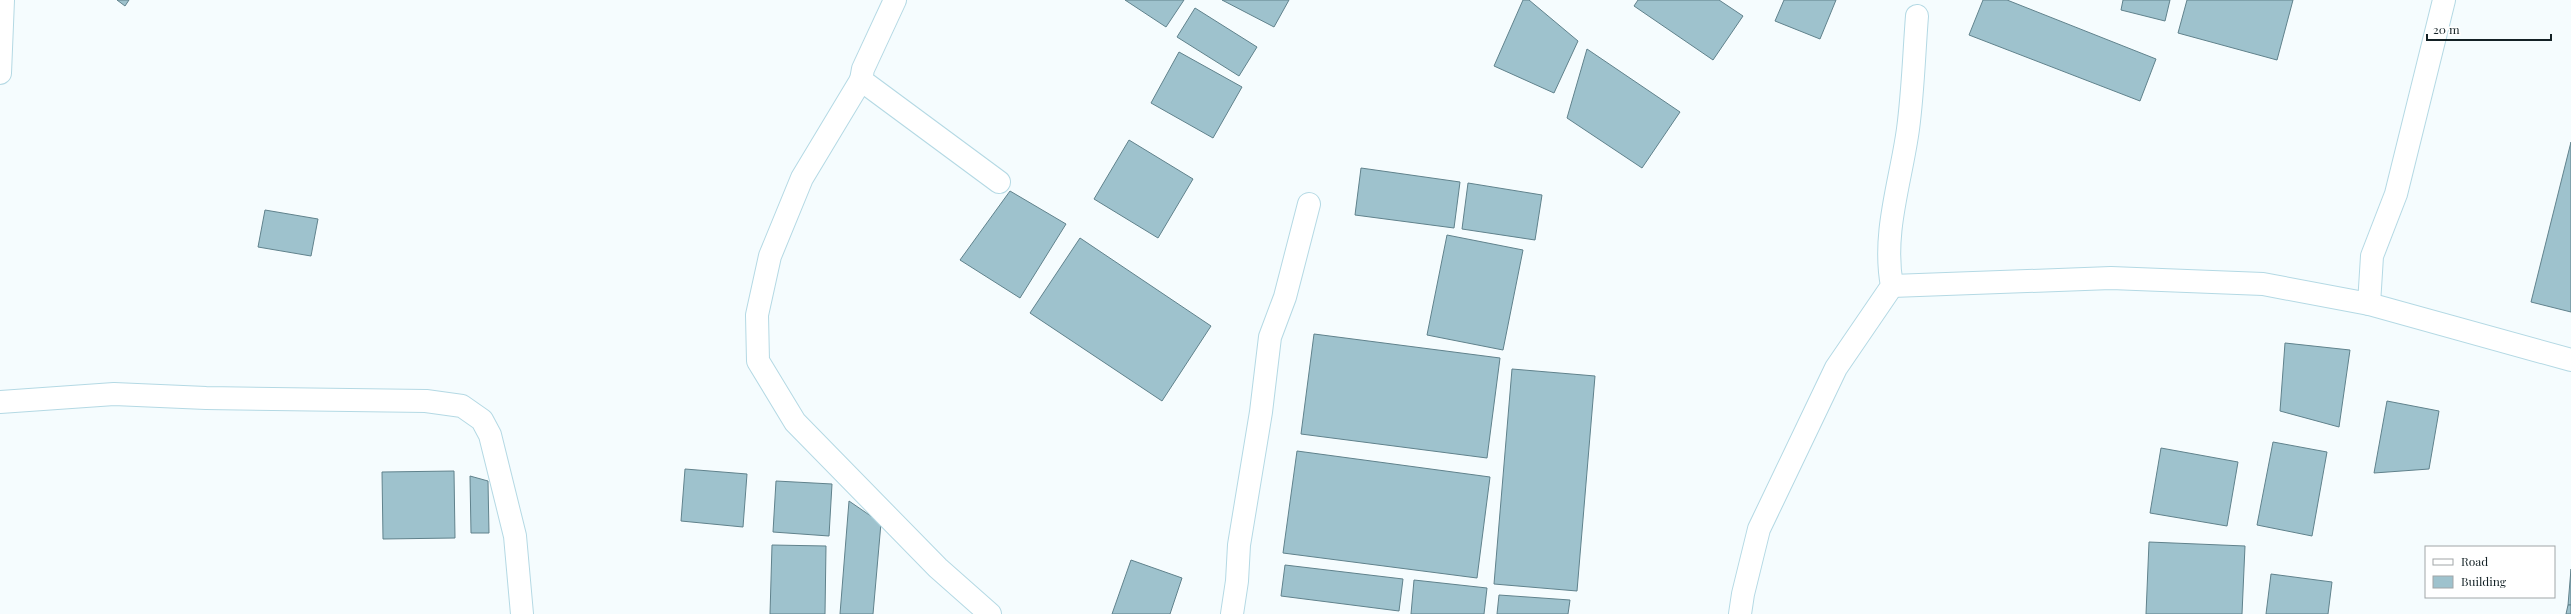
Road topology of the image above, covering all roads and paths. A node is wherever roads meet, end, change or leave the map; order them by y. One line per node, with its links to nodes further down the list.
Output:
1 (3, 0): 5 (street)
2 (895, 0): 6 (street)
3 (2444, 0): 10 (street)
4 (1917, 16): 9 (street)
5 (0, 74)
6 (861, 80): 7 (street); 14 (street)
7 (999, 182)
8 (1309, 204): 15 (street)
9 (1892, 286): 10 (street); 16 (street)
10 (2368, 304): 11 (street)
11 (2571, 360)
12 (0, 402): 13 (street)
13 (522, 614)
14 (990, 614)
15 (1232, 614)
16 (1740, 614)

